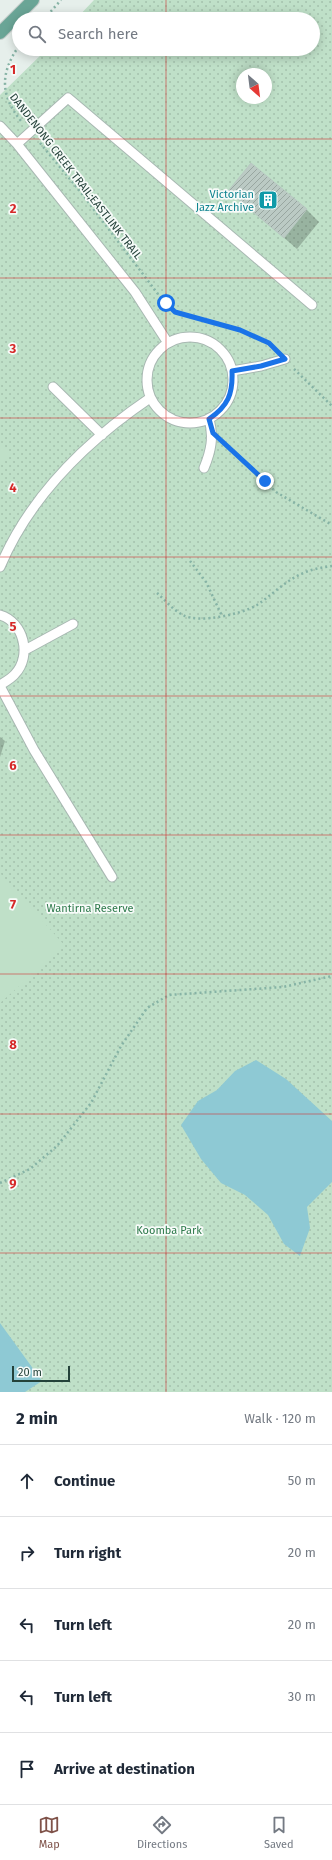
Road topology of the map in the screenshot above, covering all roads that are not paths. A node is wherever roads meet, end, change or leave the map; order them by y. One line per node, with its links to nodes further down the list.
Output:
1 (33, 0): 2 (main road)
2 (21, 12)
3 (12, 21): 4 (main road)
4 (0, 33)
5 (0, 126): 6 (lane)
6 (17, 144): 7 (lane); 8 (lane)
7 (312, 306)
8 (168, 343): 10 (lane); 12 (lane)
9 (285, 359): 10 (lane)
10 (232, 371): 13 (lane)
11 (53, 387): 14 (lane)
12 (150, 398): 13 (lane); 14 (lane)
13 (209, 419): 15 (lane)
14 (102, 435): 16 (lane)
15 (204, 468)
16 (0, 566)
17 (0, 614): 19 (lane)
18 (73, 624): 19 (lane)
19 (25, 650): 20 (lane)
20 (0, 686): 21 (lane)
21 (112, 877)

